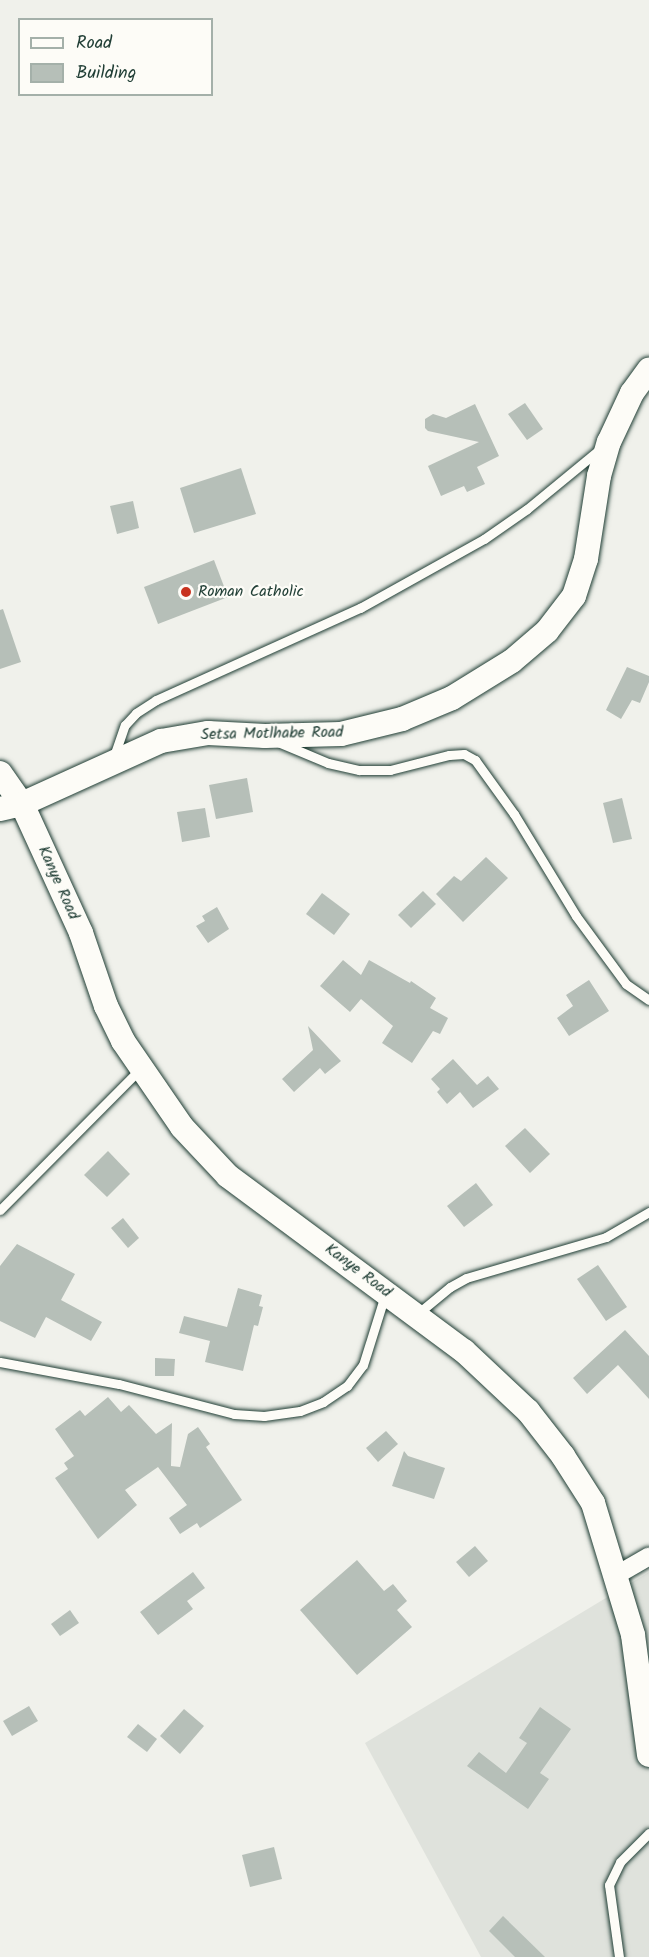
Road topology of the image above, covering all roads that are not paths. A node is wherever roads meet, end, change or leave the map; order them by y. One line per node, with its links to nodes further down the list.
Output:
1 (649, 370): 2 (main road, Setsa Motlhabe Road)
2 (609, 442): 3 (main road, Setsa Motlhabe Road); 4 (lane)
3 (265, 736): 4 (main road, Setsa Motlhabe Road); 7 (lane)
4 (112, 762): 6 (main road, Setsa Motlhabe Road)
5 (0, 773): 6 (main road, Kanye Road)
6 (11, 807): 8 (main road, Kanye Road)
7 (649, 1000)
8 (140, 1068): 9 (lane); 11 (main road, Kanye Road)
9 (0, 1210)
10 (649, 1212): 12 (lane)
11 (386, 1292): 12 (main road, Kanye Road); 13 (lane)
12 (416, 1315): 15 (main road, Kanye Road)
13 (0, 1362)
14 (649, 1556): 15 (street)
15 (615, 1576): 16 (main road, Kanye Road)
16 (649, 1755)
17 (649, 1833): 18 (lane)
18 (619, 1957)

